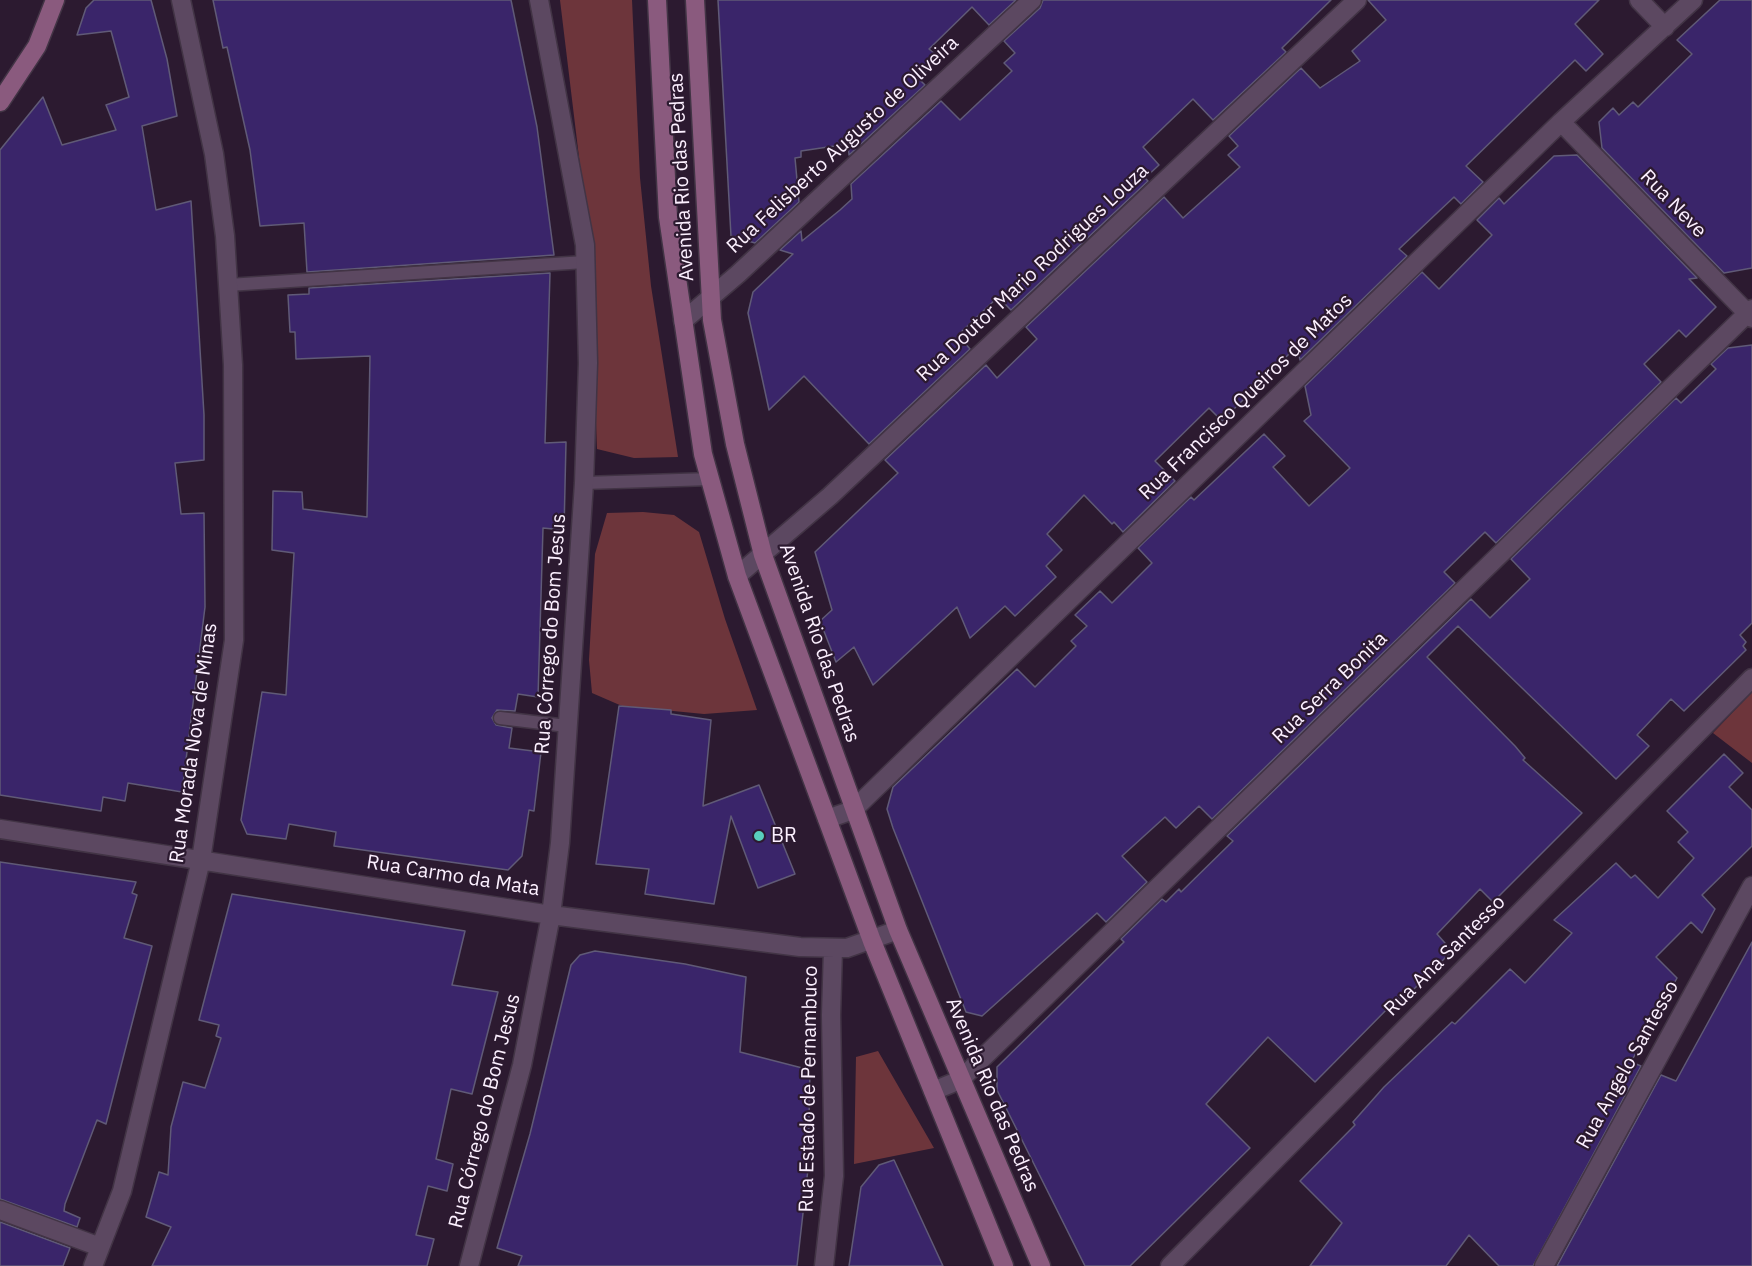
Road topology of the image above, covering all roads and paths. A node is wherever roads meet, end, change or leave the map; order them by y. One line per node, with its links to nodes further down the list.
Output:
1 (55, 0): 11 (main road)
2 (182, 0): 14 (street, Rua Morada Nova de Minas)
3 (539, 0): 13 (street, Rua Córrego do Bom Jesus)
4 (657, 0): 17 (main road, Avenida Rio das Pedras)
5 (694, 0): 15 (main road, Avenida Rio das Pedras)
6 (1032, 0): 15 (street, Rua Felisberto Augusto de Oliveira)
7 (1357, 0): 20 (street, Rua Doutor Mario Rodrigues Louza)
8 (1639, 0): 10 (street)
9 (1693, 0): 10 (street, Rua Francisco Queiros de Matos)
10 (1665, 27): 12 (street, Rua Francisco Queiros de Matos)
11 (0, 102)
12 (1561, 122): 16 (street, Rua Neve); 25 (street, Rua Francisco Queiros de Matos)
13 (585, 262): 14 (lane); 19 (street, Rua Córrego do Bom Jesus)
14 (228, 285): 28 (street, Rua Morada Nova de Minas)
15 (711, 297): 17 (street, Rua Felisberto Augusto de Oliveira); 20 (main road, Avenida Rio das Pedras)
16 (1750, 313): 34 (street, Rua Serra Bonita)
17 (683, 321): 18 (main road, Avenida Rio das Pedras)
18 (711, 479): 19 (lane); 21 (main road, Avenida Rio das Pedras)
19 (584, 483): 24 (street, Rua Córrego do Bom Jesus)
20 (763, 555): 21 (street, Rua Doutor Mario Rodrigues Louza); 25 (main road, Avenida Rio das Pedras)
21 (737, 576): 26 (main road, Avenida Rio das Pedras)
22 (1752, 678): 43 (street, Rua Ana Santesso)
23 (500, 718): 24 (lane)
24 (567, 726): 30 (street, Rua Córrego do Bom Jesus)
25 (853, 810): 26 (street, Rua Francisco Queiros de Matos); 31 (main road, Avenida Rio das Pedras)
26 (827, 819): 32 (main road, Avenida Rio das Pedras)
27 (0, 829): 28 (street, Rua Carmo da Mata)
28 (201, 860): 30 (street, Rua Carmo da Mata); 37 (street, Rua Morada Nova de Minas)
29 (1752, 886): 44 (street, Rua Angelo Santesso)
30 (551, 915): 33 (street, Rua Carmo da Mata); 39 (street, Rua Córrego do Bom Jesus)
31 (898, 930): 32 (street, Rua Carmo da Mata); 34 (main road, Avenida Rio das Pedras)
32 (872, 941): 33 (street, Rua Carmo da Mata); 35 (main road, Avenida Rio das Pedras)
33 (833, 949): 40 (street, Rua Estado de Pernambuco)
34 (960, 1080): 35 (street, Rua Serra Bonita); 42 (main road, Avenida Rio das Pedras)
35 (933, 1091): 41 (main road, Avenida Rio das Pedras)
36 (0, 1210): 37 (street)
37 (100, 1247): 38 (street, Rua Morada Nova de Minas)
38 (93, 1266)
39 (469, 1266)
40 (824, 1266)
41 (1004, 1266)
42 (1041, 1266)
43 (1170, 1266)
44 (1544, 1266)

